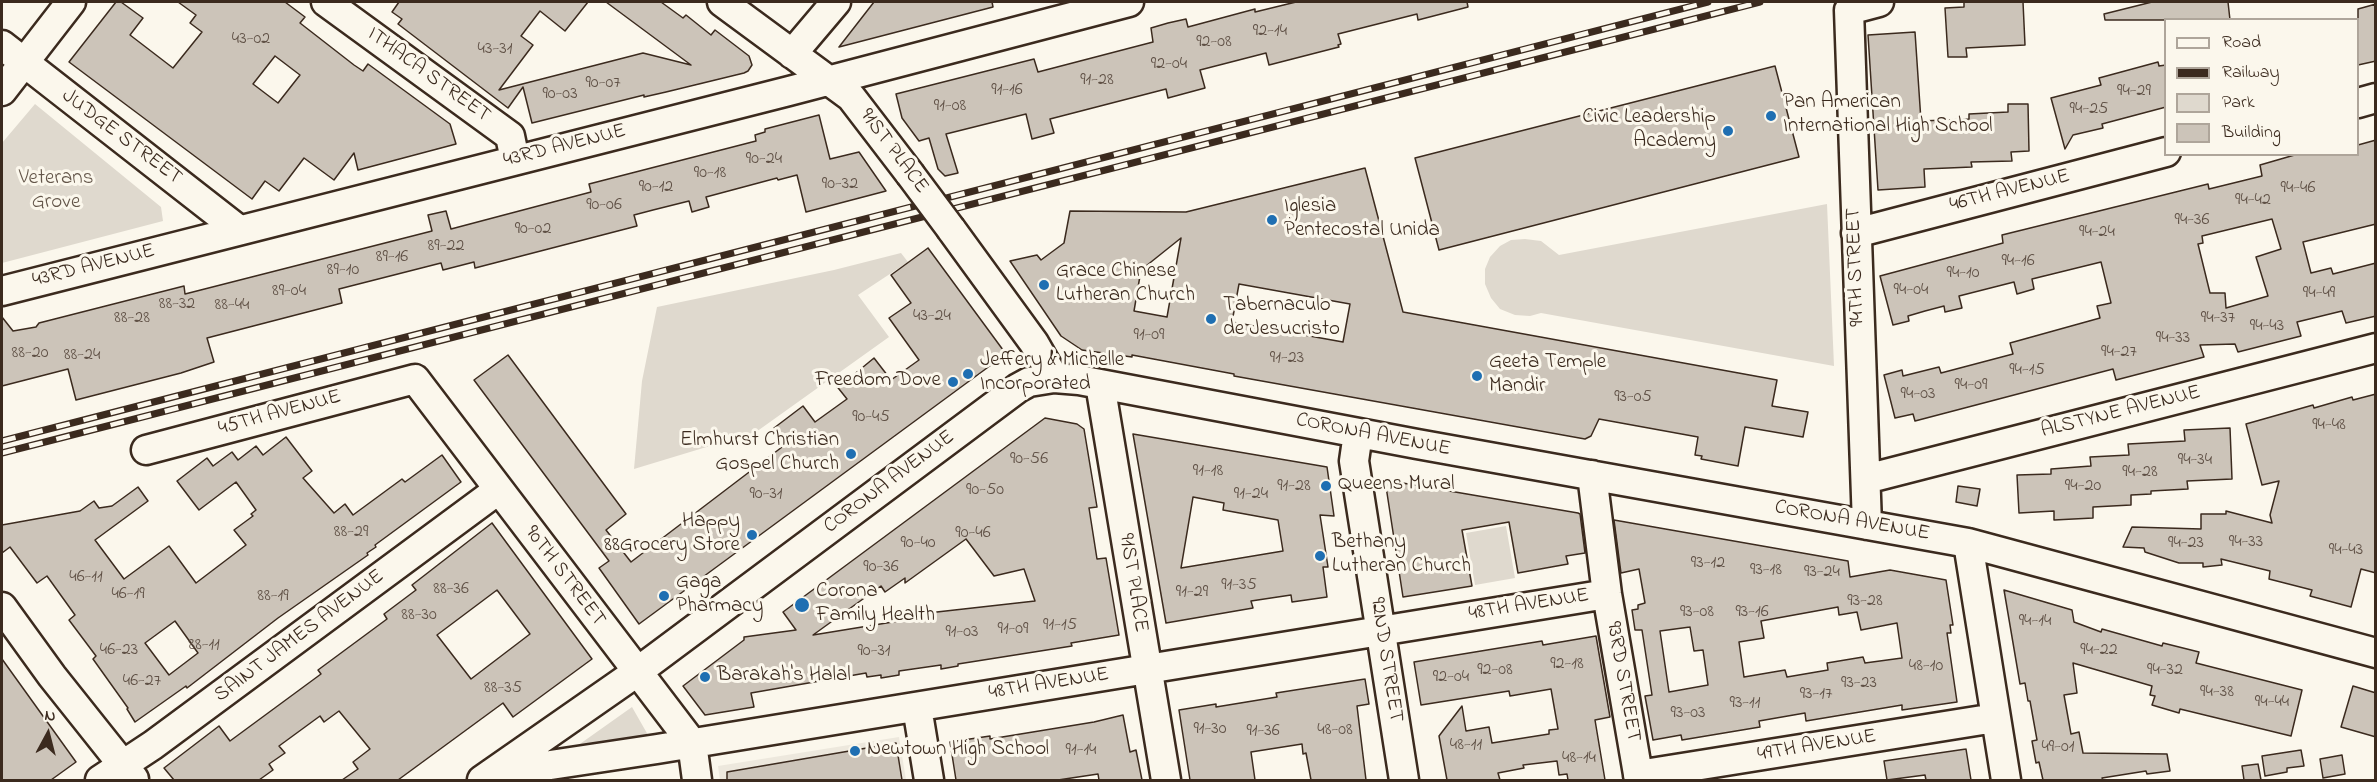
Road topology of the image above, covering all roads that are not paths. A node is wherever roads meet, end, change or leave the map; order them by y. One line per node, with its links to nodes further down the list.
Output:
1 (71, 2): 9 (street)
2 (326, 2): 15 (street, ITHACA STREET)
3 (722, 2): 8 (street, 91ST PLACE)
4 (836, 2): 8 (street)
5 (1121, 2): 10 (street, 43RD AVENUE)
6 (1880, 2): 17 (street, 94TH STREET)
7 (2, 45): 9 (street, JUDGE STREET)
8 (792, 54): 10 (street, 91ST PLACE)
9 (24, 62): 11 (street); 16 (street, JUDGE STREET)
10 (826, 80): 15 (street, 43RD AVENUE); 20 (street, 91ST PLACE, bridge)
11 (2, 91)
12 (2376, 98): 13 (street)
13 (2359, 103)
14 (2164, 153): 17 (street, 46TH AVENUE)
15 (515, 160): 16 (street, 43RD AVENUE)
16 (239, 230): 18 (street, 43RD AVENUE)
17 (1856, 233): 26 (street, 94TH STREET)
18 (2, 291)
19 (2376, 348): 26 (street, ALSTYNE AVENUE)
20 (1054, 378): 22 (street, CORONA AVENUE); 35 (street, CORONA AVENUE)
21 (415, 379): 24 (street, 45TH AVENUE); 27 (street, 90TH STREET)
22 (1100, 384): 23 (street, CORONA AVENUE); 34 (street, 91ST PLACE)
23 (1358, 433): 25 (street, CORONA AVENUE); 32 (street, 92ND STREET)
24 (146, 450)
25 (1592, 476): 28 (street, CORONA AVENUE); 30 (street, 93RD STREET)
26 (1866, 479): 28 (street, 94TH STREET)
27 (498, 490): 35 (street, 90TH STREET); 39 (street, SAINT JAMES AVENUE)
28 (1867, 525): 29 (street, CORONA AVENUE)
29 (1968, 543): 33 (street, CORONA AVENUE); 37 (street)
30 (1606, 594): 32 (street, 48TH AVENUE); 41 (street, 93RD STREET)
31 (2, 607): 39 (street)
32 (1380, 631): 34 (street, 48TH AVENUE); 46 (street, 92ND STREET)
33 (2376, 653)
34 (1146, 668): 36 (street, 48TH AVENUE); 45 (street, 91ST PLACE)
35 (637, 672): 38 (street, 90TH STREET); 40 (street, CORONA AVENUE)
36 (917, 707): 38 (street, 48TH AVENUE); 44 (street)
37 (1995, 718): 41 (street, 49TH AVENUE); 47 (street)
38 (692, 743): 40 (street, 48TH AVENUE); 43 (street)
39 (130, 772): 42 (street, SAINT JAMES AVENUE)
40 (487, 777)
41 (1639, 778)
42 (100, 780)
43 (697, 780)
44 (929, 780)
45 (1166, 780)
46 (1404, 780)
47 (2006, 780)

